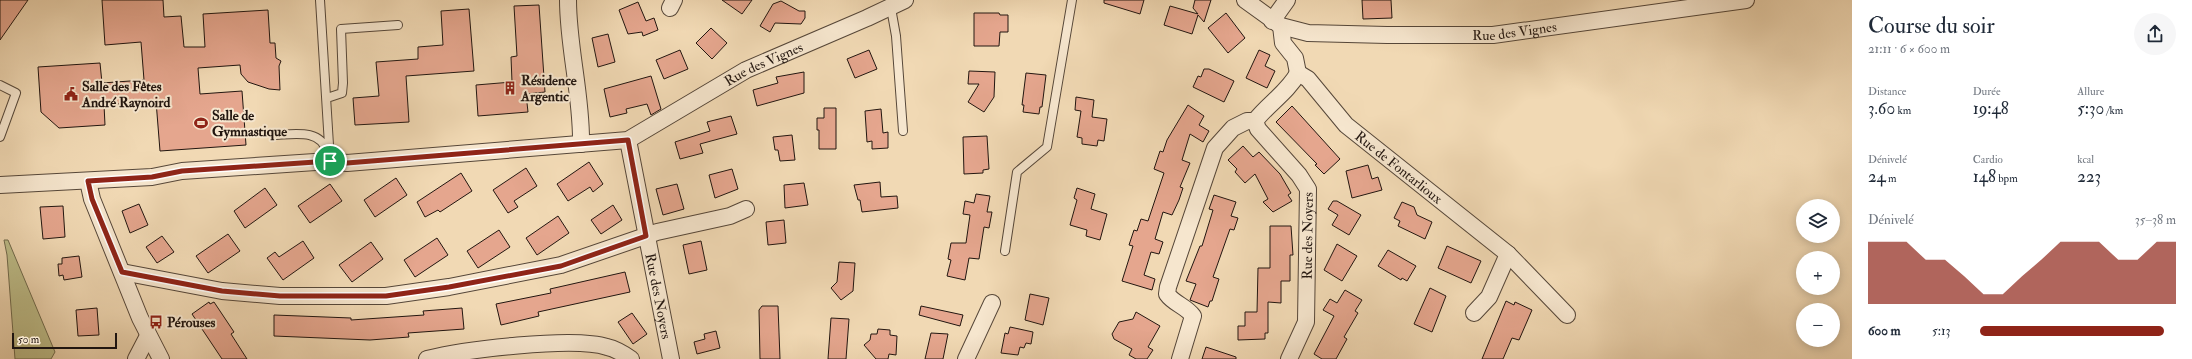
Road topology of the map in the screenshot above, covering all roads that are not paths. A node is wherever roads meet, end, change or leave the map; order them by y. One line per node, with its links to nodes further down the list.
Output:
1 (320, 0): 13 (lane)
2 (568, 0): 19 (street)
3 (905, 0): 8 (street, Rue des Vignes)
4 (1072, 0): 25 (lane)
5 (1245, 0): 9 (street, Rue des Vignes)
6 (1287, 0): 9 (street)
7 (1738, 1): 9 (street, Rue des Vignes)
8 (890, 8): 15 (lane); 18 (street, Rue des Vignes)
9 (1276, 24): 11 (street)
10 (398, 25): 13 (lane)
11 (1298, 73): 14 (street); 26 (street, Rue de Fontarlioux)
12 (0, 85): 17 (lane)
13 (327, 98): 20 (lane)
14 (1255, 121): 38 (street); 39 (street, Rue des Noyers)
15 (903, 131)
16 (276, 135): 20 (lane)
17 (0, 137)
18 (628, 140): 19 (street); 24 (street, Rue des Noyers)
19 (581, 144): 20 (street)
20 (330, 161): 21 (street)
21 (88, 181): 22 (street); 27 (street)
22 (0, 185)
23 (746, 209): 24 (street)
24 (646, 236): 27 (street); 36 (street, Rue des Noyers)
25 (1005, 251)
26 (1508, 254): 29 (street); 30 (street, Rue de Fontarlioux)
27 (122, 272): 31 (street)
28 (992, 303): 37 (street)
29 (1474, 313)
30 (1566, 315)
31 (148, 336): 32 (street); 33 (street)
32 (136, 359)
33 (161, 359)
34 (427, 359): 35 (street)
35 (631, 359)
36 (671, 359)
37 (966, 359)
38 (1180, 359)
39 (1289, 359)

